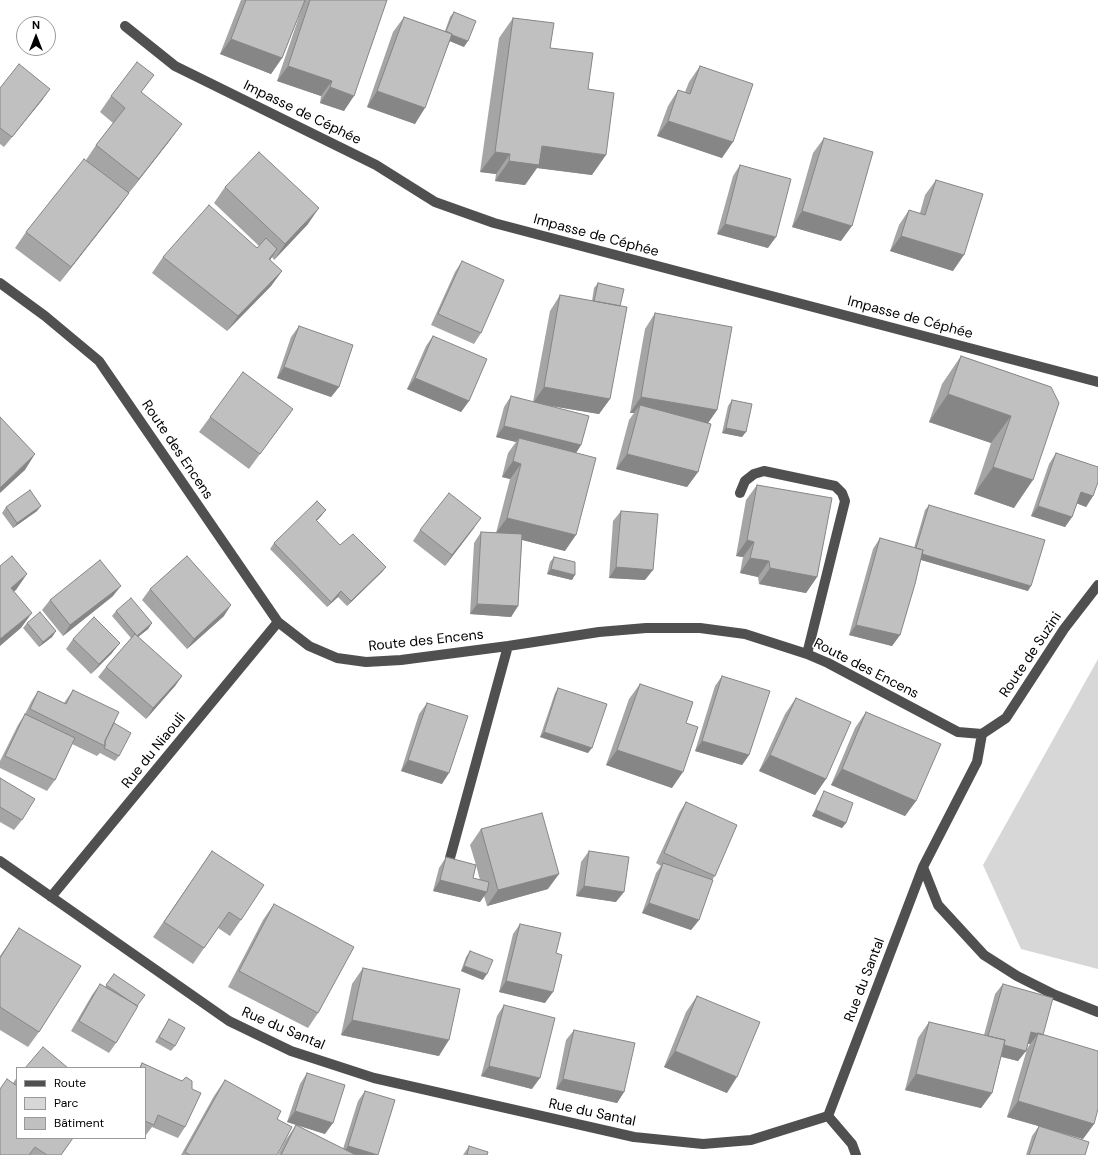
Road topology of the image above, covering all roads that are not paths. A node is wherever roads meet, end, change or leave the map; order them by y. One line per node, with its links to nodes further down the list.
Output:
1 (125, 26): 3 (street, Impasse de Céphée)
2 (0, 283): 6 (street, Route des Encens)
3 (1098, 382)
4 (740, 492): 8 (street)
5 (1098, 585): 9 (street, Route de Suzini)
6 (278, 622): 7 (street, Route des Encens); 13 (street, Rue du Niaouli)
7 (508, 646): 8 (street, Route des Encens); 10 (street)
8 (807, 654): 9 (street, Route des Encens)
9 (982, 734): 12 (street, Rue du Santal)
10 (450, 858)
11 (0, 860): 13 (street, Rue du Santal)
12 (923, 867): 14 (street); 15 (street, Rue du Santal)
13 (51, 897): 15 (street, Rue du Santal)
14 (1098, 1012)
15 (828, 1116): 16 (street)
16 (856, 1155)

